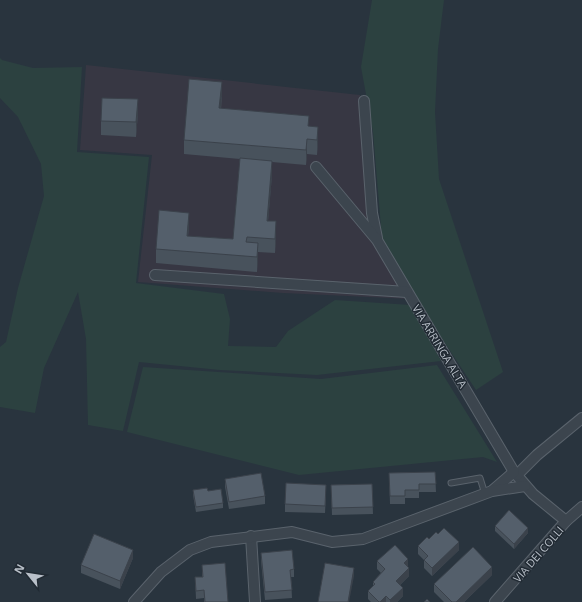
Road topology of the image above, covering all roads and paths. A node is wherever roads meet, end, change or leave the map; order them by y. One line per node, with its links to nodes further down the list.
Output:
1 (364, 101): 3 (street)
2 (316, 167): 3 (street, VIA ARRINGA ALTA)
3 (377, 240): 5 (street, VIA ARRINGA ALTA)
4 (155, 276): 5 (street)
5 (407, 292): 7 (street, VIA ARRINGA ALTA)
6 (582, 418): 7 (street)
7 (516, 474): 9 (street, VIA ARRINGA ALTA); 10 (street)
8 (451, 483): 10 (lane)
9 (525, 486): 10 (street); 12 (street, VIA ARRINGA ALTA)
10 (488, 493): 13 (street)
11 (582, 507): 12 (street, VIA DEI COLLI)
12 (566, 521): 16 (street, VIA DEI COLLI)
13 (251, 536): 14 (street); 15 (street)
14 (134, 602)
15 (255, 602)
16 (495, 602)

